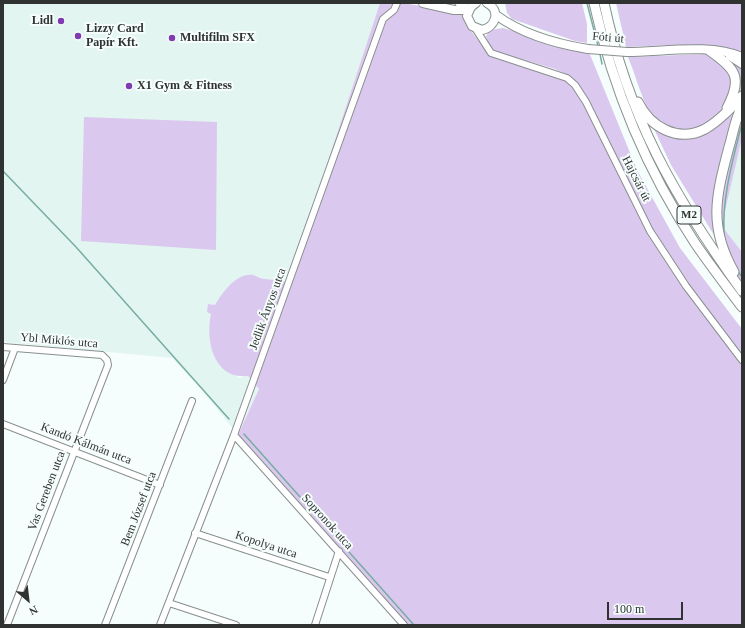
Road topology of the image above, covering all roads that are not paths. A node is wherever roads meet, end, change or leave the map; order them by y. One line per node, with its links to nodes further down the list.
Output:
1 (397, 3): 33 (street, Jedlik Ányos utca)
2 (423, 3): 7 (main road)
3 (476, 3): 9 (main road)
4 (487, 3): 10 (main road, Fóti út)
5 (594, 3): 25 (highway, M2)
6 (604, 3): 19 (highway, M2)
7 (438, 4): 8 (main road)
8 (457, 6): 9 (highway); 9 (main road)
9 (467, 10): 12 (main road)
10 (496, 15): 11 (main road, Fóti út); 13 (main road)
11 (512, 27): 13 (main road); 15 (main road, Fóti út, bridge)
12 (475, 28): 13 (main road); 14 (street, Hajcsár út)
13 (488, 28): 14 (street)
14 (486, 46): 28 (street, Hajcsár út)
15 (710, 51): 16 (main road, Fóti út); 22 (highway)
16 (725, 52): 17 (main road, Fóti út); 18 (main road)
17 (742, 57)
18 (742, 64)
19 (624, 77): 22 (highway); 24 (highway, M2)
20 (742, 96): 22 (highway)
21 (742, 106): 23 (highway)
22 (724, 113)
23 (742, 285)
24 (742, 291)
25 (742, 307)
26 (3, 347): 27 (street, Ybl Miklós utca)
27 (15, 348): 29 (street, Ybl Miklós utca); 30 (street)
28 (742, 360)
29 (108, 365): 34 (street, Vas Gereben utca)
30 (3, 380)
31 (192, 401): 35 (street, Bem József utca)
32 (3, 424): 34 (street, Kandó Kálmán utca)
33 (234, 435): 36 (street, Jedlik Ányos utca); 37 (street, Sopronok utca)
34 (75, 451): 35 (street, Kandó Kálmán utca); 40 (street, Vas Gereben utca)
35 (160, 485): 41 (street, Bem József utca)
36 (195, 533): 38 (street, Kopolya utca); 39 (street, Jedlik Ányos utca)
37 (338, 551): 38 (street); 45 (street, Sopronok utca)
38 (329, 577): 44 (street)
39 (168, 603): 42 (street, Jedlik Ányos utca); 43 (street)
40 (7, 625)
41 (105, 625)
42 (160, 625)
43 (236, 625)
44 (315, 625)
45 (404, 625)

